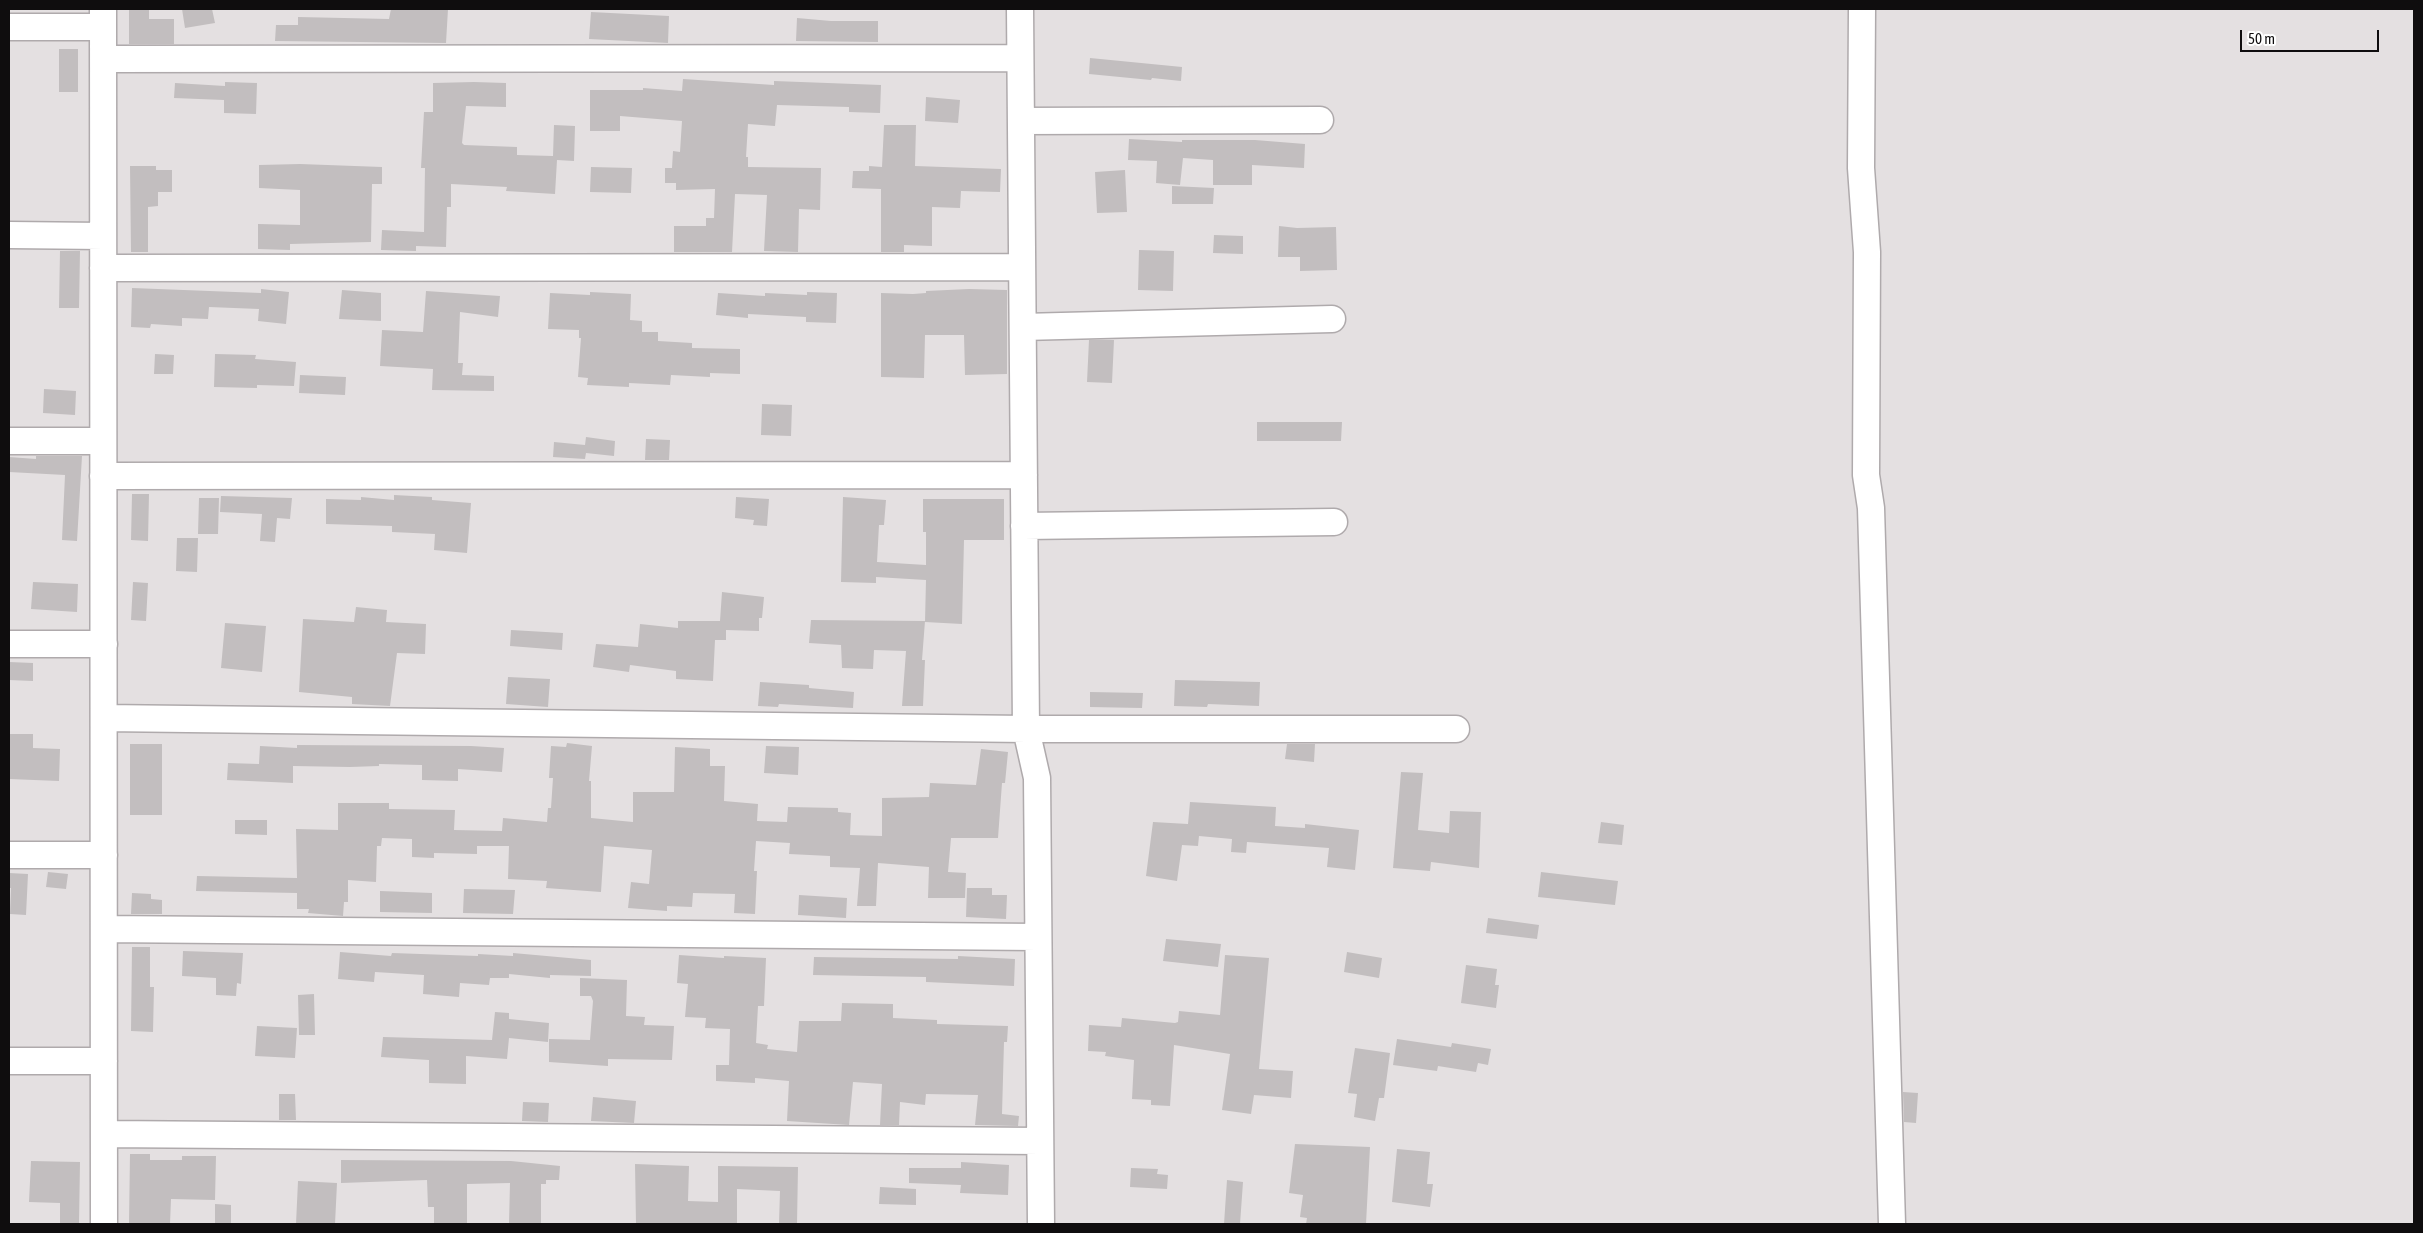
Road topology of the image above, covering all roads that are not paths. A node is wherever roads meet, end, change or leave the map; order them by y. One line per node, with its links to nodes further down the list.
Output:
1 (1020, 9): 5 (street)
2 (1862, 9): 36 (street)
3 (103, 18): 4 (street); 6 (street)
4 (9, 27)
5 (1020, 58): 6 (street); 8 (street)
6 (103, 59): 10 (street)
7 (1320, 120): 8 (street)
8 (1021, 121): 11 (street)
9 (9, 235): 10 (street)
10 (103, 236): 12 (street)
11 (1022, 267): 12 (street); 14 (street)
12 (103, 268): 16 (street)
13 (1332, 320): 14 (street)
14 (1023, 327): 17 (street)
15 (9, 441): 16 (street)
16 (103, 441): 18 (street)
17 (1024, 475): 18 (street); 20 (street)
18 (103, 476): 22 (street)
19 (1334, 522): 20 (street)
20 (1024, 526): 24 (street)
21 (9, 644): 22 (street)
22 (104, 644): 23 (street)
23 (104, 718): 24 (street); 27 (street)
24 (1026, 729): 25 (street); 29 (street)
25 (1456, 729)
26 (9, 855): 27 (street)
27 (104, 855): 28 (street)
28 (104, 929): 29 (street); 31 (street)
29 (1037, 937): 33 (street)
30 (9, 1061): 31 (street)
31 (104, 1061): 32 (street)
32 (104, 1134): 33 (street); 34 (street)
33 (1040, 1141): 35 (street)
34 (104, 1224)
35 (1041, 1224)
36 (1892, 1224)

